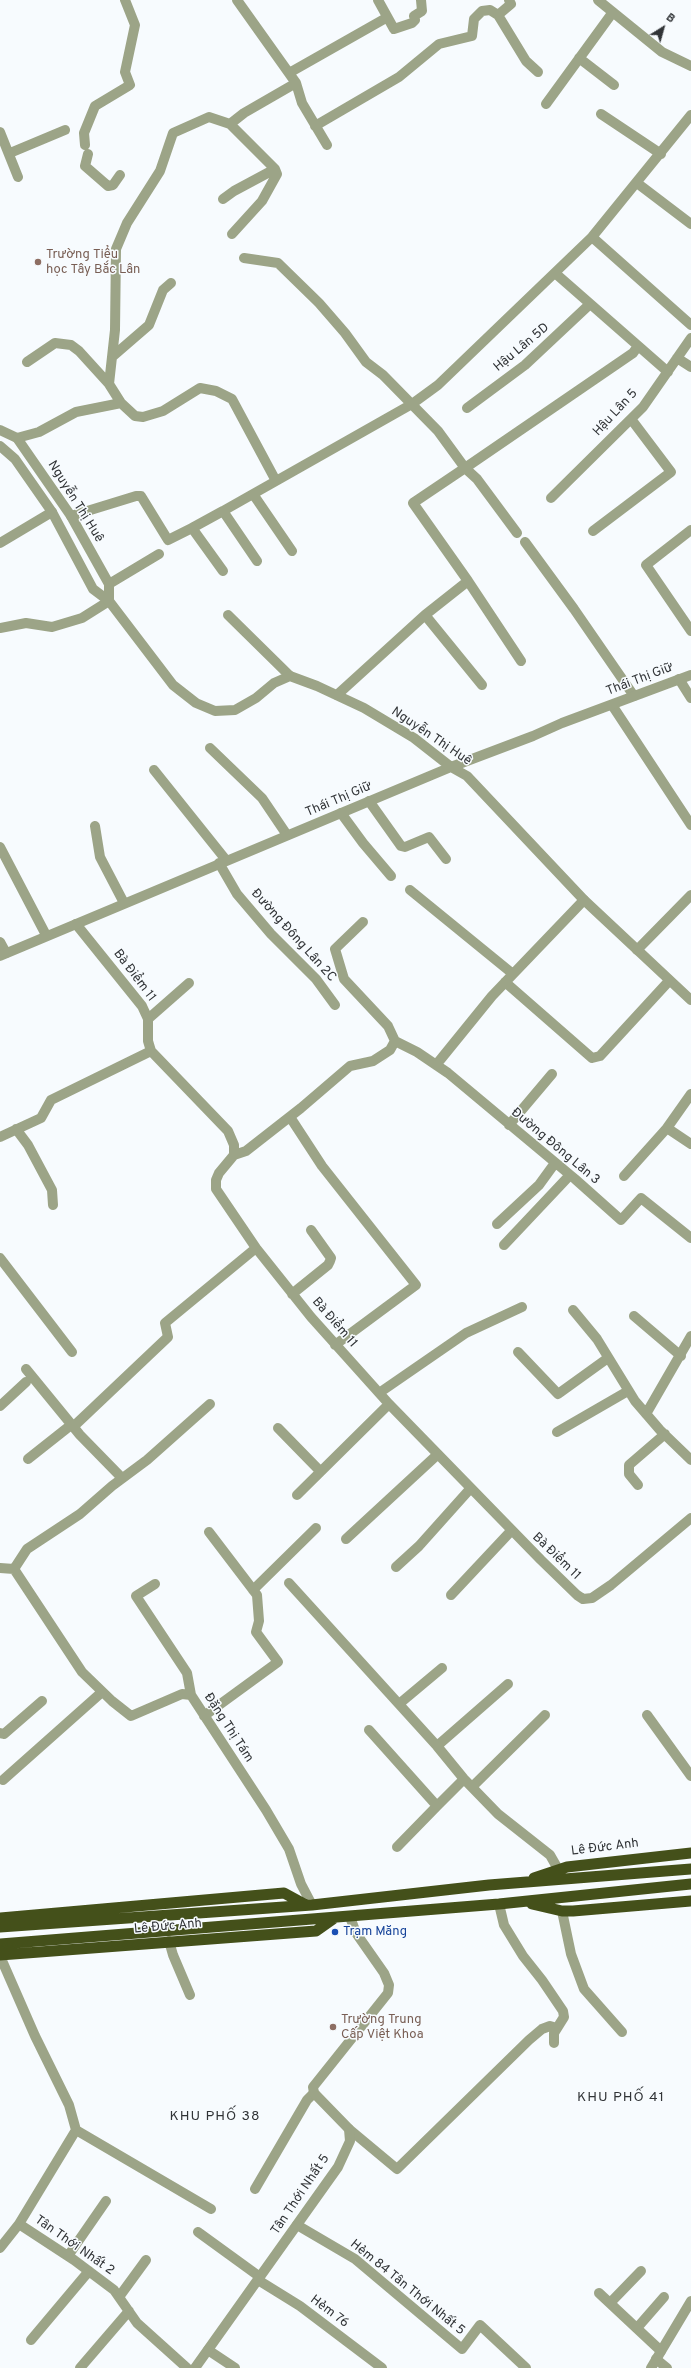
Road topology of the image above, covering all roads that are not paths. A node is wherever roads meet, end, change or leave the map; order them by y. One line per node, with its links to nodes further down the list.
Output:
1 (125, 0): 27 (street)
2 (237, 0): 13 (street)
3 (378, 0): 9 (street)
4 (421, 0): 9 (street)
5 (509, 0): 8 (street)
6 (598, 0): 7 (street)
7 (613, 12): 10 (street); 11 (street)
8 (498, 15): 12 (street); 20 (street)
9 (386, 18): 13 (street)
10 (579, 58): 15 (street); 16 (street)
11 (691, 66)
12 (538, 72)
13 (289, 73): 14 (street)
14 (296, 83): 19 (street); 20 (street)
15 (614, 85)
16 (546, 104)
17 (601, 114): 25 (street)
18 (691, 115): 25 (street)
19 (230, 124): 26 (street); 41 (street)
20 (315, 126): 23 (street)
21 (65, 130): 24 (street)
22 (0, 132): 24 (street)
23 (327, 145)
24 (10, 153): 28 (street)
25 (661, 154): 29 (street)
26 (275, 169): 30 (street); 32 (street)
27 (120, 174)
28 (18, 177)
29 (638, 182): 31 (street); 33 (street)
30 (223, 199)
31 (691, 224)
32 (232, 234)
33 (592, 237): 35 (street); 38 (street)
34 (244, 258): 48 (street)
35 (555, 273): 37 (street); 48 (street)
36 (170, 283): 41 (street)
37 (590, 304): 40 (street); 49 (street, Hậu Lân 5D)
38 (691, 325)
39 (691, 338): 42 (street, Hậu Lân 5)
40 (638, 346): 45 (street); 54 (street)
41 (112, 358): 46 (street)
42 (677, 358): 44 (street); 45 (street, Hậu Lân 5)
43 (27, 362): 46 (street)
44 (691, 367)
45 (668, 372): 50 (street, Hậu Lân 5)
46 (109, 384): 47 (street)
47 (121, 403): 52 (street); 55 (street)
48 (412, 404): 54 (street); 55 (street)
49 (467, 408)
50 (631, 419): 57 (street, Hậu Lân 5); 63 (street)
51 (0, 430): 52 (street)
52 (17, 438): 60 (street, Nguyễn Thị Huê)
53 (0, 446): 59 (street, Nguyễn Thị Huê)
54 (465, 468): 64 (street); 71 (street)
55 (276, 481): 56 (street)
56 (253, 494): 58 (street); 67 (street)
57 (551, 498)
58 (223, 511): 61 (street); 69 (street)
59 (52, 512): 66 (street); 73 (street, Nguyễn Thị Huê)
60 (71, 516): 61 (street); 72 (street, Nguyễn Thị Huê)
61 (192, 528): 70 (street)
62 (691, 530): 77 (street)
63 (593, 531)
64 (517, 532)
65 (524, 542): 84 (street)
66 (0, 543)
67 (292, 551)
68 (159, 554): 72 (street)
69 (257, 561)
70 (224, 571)
71 (468, 581): 75 (street); 78 (street)
72 (109, 584): 73 (street, Nguyễn Thị Huê)
73 (109, 601): 76 (street); 80 (street, Nguyễn Thị Huê)
74 (228, 615): 80 (street)
75 (425, 615): 82 (street); 83 (street)
76 (0, 628)
77 (691, 631)
78 (521, 661)
79 (691, 675): 81 (street, Thái Thị Giữ)
80 (290, 676): 83 (street, Nguyễn Thị Huê)
81 (678, 679): 84 (street, Thái Thị Giữ); 85 (street)
82 (482, 685)
83 (337, 695): 88 (street, Nguyễn Thị Huê)
84 (634, 696): 86 (street, Thái Thị Giữ)
85 (691, 698)
86 (612, 705): 88 (street, Thái Thị Giữ); 92 (street)
87 (210, 748): 94 (street)
88 (450, 767): 90 (street, Thái Thị Giữ); 101 (street, Nguyễn Thị Huê)
89 (154, 770): 97 (street, Đường Đông Lân 2C)
90 (369, 801): 91 (street, Thái Thị Giữ); 96 (street)
91 (341, 813): 94 (street, Thái Thị Giữ); 98 (street)
92 (691, 825)
93 (95, 826): 102 (street)
94 (287, 835): 97 (street, Thái Thị Giữ)
95 (0, 847): 105 (street)
96 (446, 859)
97 (223, 862): 102 (street, Thái Thị Giữ); 114 (street, Đường Đông Lân 2C)
98 (391, 876)
99 (410, 890): 109 (street)
100 (691, 895): 107 (street)
101 (584, 900): 107 (street, Nguyễn Thị Huê); 109 (street)
102 (124, 903): 104 (street, Thái Thị Giữ)
103 (363, 922): 116 (street)
104 (76, 924): 105 (street, Thái Thị Giữ); 115 (street, Bà Điểm 11)
105 (46, 935): 108 (street, Thái Thị Giữ)
106 (0, 942): 108 (street)
107 (637, 950): 110 (street, Nguyễn Thị Huê)
108 (3, 954)
109 (513, 974): 111 (street)
110 (669, 981): 111 (street); 113 (street, Nguyễn Thị Huê)
111 (505, 982): 118 (street)
112 (189, 983): 115 (street)
113 (691, 1000)
114 (335, 1005)
115 (148, 1019): 117 (street, Bà Điểm 11)
116 (395, 1041): 118 (street, Đường Đông Lân 3); 121 (street)
117 (151, 1051): 124 (street); 127 (street)
118 (436, 1065): 122 (street, Đường Đông Lân 3)
119 (552, 1074): 122 (street)
120 (691, 1094): 123 (street)
121 (290, 1116): 127 (street); 143 (street)
122 (509, 1124): 128 (street, Đường Đông Lân 3)
123 (667, 1128): 126 (street); 130 (street)
124 (16, 1129): 125 (street); 131 (street)
125 (0, 1137)
126 (691, 1144)
127 (234, 1155): 136 (street, Bà Điểm 11)
128 (555, 1163): 129 (street, Đường Đông Lân 3); 132 (street)
129 (570, 1175): 134 (street, Đường Đông Lân 3); 135 (street)
130 (624, 1176)
131 (53, 1205)
132 (497, 1224)
133 (311, 1230): 138 (street)
134 (691, 1238)
135 (504, 1245)
136 (256, 1248): 138 (street, Bà Điểm 11); 156 (street)
137 (0, 1258): 144 (street)
138 (292, 1294): 143 (street, Bà Điểm 11)
139 (522, 1307): 151 (street)
140 (573, 1310): 147 (street)
141 (634, 1316): 146 (street)
142 (691, 1336): 146 (street)
143 (335, 1345): 151 (street, Bà Điểm 11)
144 (72, 1352)
145 (518, 1352): 147 (street)
146 (681, 1356): 155 (street)
147 (608, 1358): 150 (street)
148 (26, 1369): 156 (street)
149 (26, 1382): 154 (street)
150 (628, 1391): 155 (street); 158 (street)
151 (379, 1393): 153 (street, Bà Điểm 11)
152 (210, 1404): 164 (street)
153 (389, 1404): 160 (street, Bà Điểm 11); 163 (street)
154 (0, 1406)
155 (646, 1414): 159 (street)
156 (72, 1426): 161 (street); 164 (street)
157 (278, 1428): 163 (street)
158 (557, 1432)
159 (665, 1434): 162 (street); 165 (street)
160 (437, 1455): 166 (street, Bà Điểm 11); 172 (street)
161 (28, 1459)
162 (691, 1460)
163 (320, 1471): 167 (street)
164 (122, 1478): 175 (street)
165 (638, 1485)
166 (470, 1490): 170 (street, Bà Điểm 11); 173 (street)
167 (297, 1495)
168 (691, 1518): 170 (street, Bà Điểm 11)
169 (316, 1528): 178 (street)
170 (511, 1530): 179 (street)
171 (209, 1532): 178 (street)
172 (346, 1539)
173 (396, 1567)
174 (0, 1568): 175 (street)
175 (14, 1569): 182 (street, Đặng Thị Tám)
176 (289, 1583): 185 (street)
177 (155, 1584): 183 (street)
178 (253, 1590): 188 (street)
179 (451, 1595)
180 (442, 1668): 185 (street)
181 (508, 1684): 191 (street)
182 (102, 1692): 183 (street, Đặng Thị Tám); 194 (street)
183 (191, 1695): 188 (street, Đặng Thị Tám)
184 (42, 1701): 190 (street)
185 (399, 1704): 191 (street)
186 (545, 1715): 195 (street)
187 (647, 1715): 192 (street)
188 (204, 1716): 206 (street, Đặng Thị Tám)
189 (369, 1730): 196 (street)
190 (0, 1733)
191 (437, 1746): 193 (street)
192 (691, 1776)
193 (464, 1779): 195 (street); 196 (street)
194 (3, 1780)
195 (472, 1787): 199 (street)
196 (437, 1806): 197 (street)
197 (397, 1847)
198 (691, 1853): 199 (highway, Lê Đức Anh)
199 (558, 1869): 201 (highway, Lê Đức Anh)
200 (691, 1869): 201 (highway, Lê Đức Anh)
201 (525, 1882): 206 (highway, Lê Đức Anh)
202 (691, 1884): 204 (highway, Lê Đức Anh)
203 (691, 1901): 207 (highway, Lê Đức Anh)
204 (524, 1902): 205 (highway, Lê Đức Anh); 207 (highway, Lê Đức Anh)
205 (499, 1904): 208 (highway, Lê Đức Anh); 217 (street)
206 (310, 1905): 210 (highway, Lê Đức Anh)
207 (562, 1911): 218 (street)
208 (350, 1917): 211 (highway, Lê Đức Anh); 220 (street)
209 (0, 1918): 210 (highway, Lê Đức Anh)
210 (54, 1918): 212 (highway, Lê Đức Anh)
211 (336, 1918): 213 (highway, Lê Đức Anh); 214 (highway, Lê Đức Anh)
212 (0, 1928)
213 (169, 1941): 215 (highway, Lê Đức Anh); 216 (street)
214 (0, 1944)
215 (0, 1956): 222 (street)
216 (190, 1995)
217 (557, 2028): 219 (street); 221 (street)
218 (622, 2032)
219 (554, 2043)
220 (314, 2093): 221 (street); 223 (street)
221 (349, 2129): 227 (street, Tân Thới Nhất 5)
222 (76, 2130): 225 (street); 226 (street, Tân Thới Nhất 2)
223 (255, 2189)
224 (106, 2201): 230 (street)
225 (211, 2209)
226 (19, 2224): 229 (street); 230 (street, Tân Thới Nhất 2)
227 (297, 2225): 234 (street, Tân Thới Nhất 5); 250 (street, Hẻm 84 Tân Thới Nhất 5)
228 (198, 2232): 234 (street, Hẻm 76)
229 (0, 2248)
230 (68, 2256): 232 (street, Tân Thới Nhất 2)
231 (146, 2260): 236 (street)
232 (89, 2271): 236 (street, Tân Thới Nhất 2); 242 (street)
233 (641, 2271): 239 (street)
234 (259, 2278): 243 (street, Tân Thới Nhất 5); 249 (street, Hẻm 76)
235 (599, 2293): 239 (street)
236 (119, 2296): 240 (street, Tân Thới Nhất 2)
237 (664, 2297): 241 (street)
238 (691, 2301): 244 (street)
239 (610, 2303): 241 (street)
240 (129, 2311): 245 (street); 246 (street, Tân Thới Nhất 2)
241 (637, 2328): 244 (street)
242 (31, 2340)
243 (208, 2350): 247 (street, Tân Thới Nhất 5); 248 (street)
244 (656, 2360): 251 (street)
245 (80, 2368)
246 (187, 2368)
247 (195, 2368)
248 (235, 2368)
249 (382, 2368)
250 (526, 2368)
251 (668, 2368)

